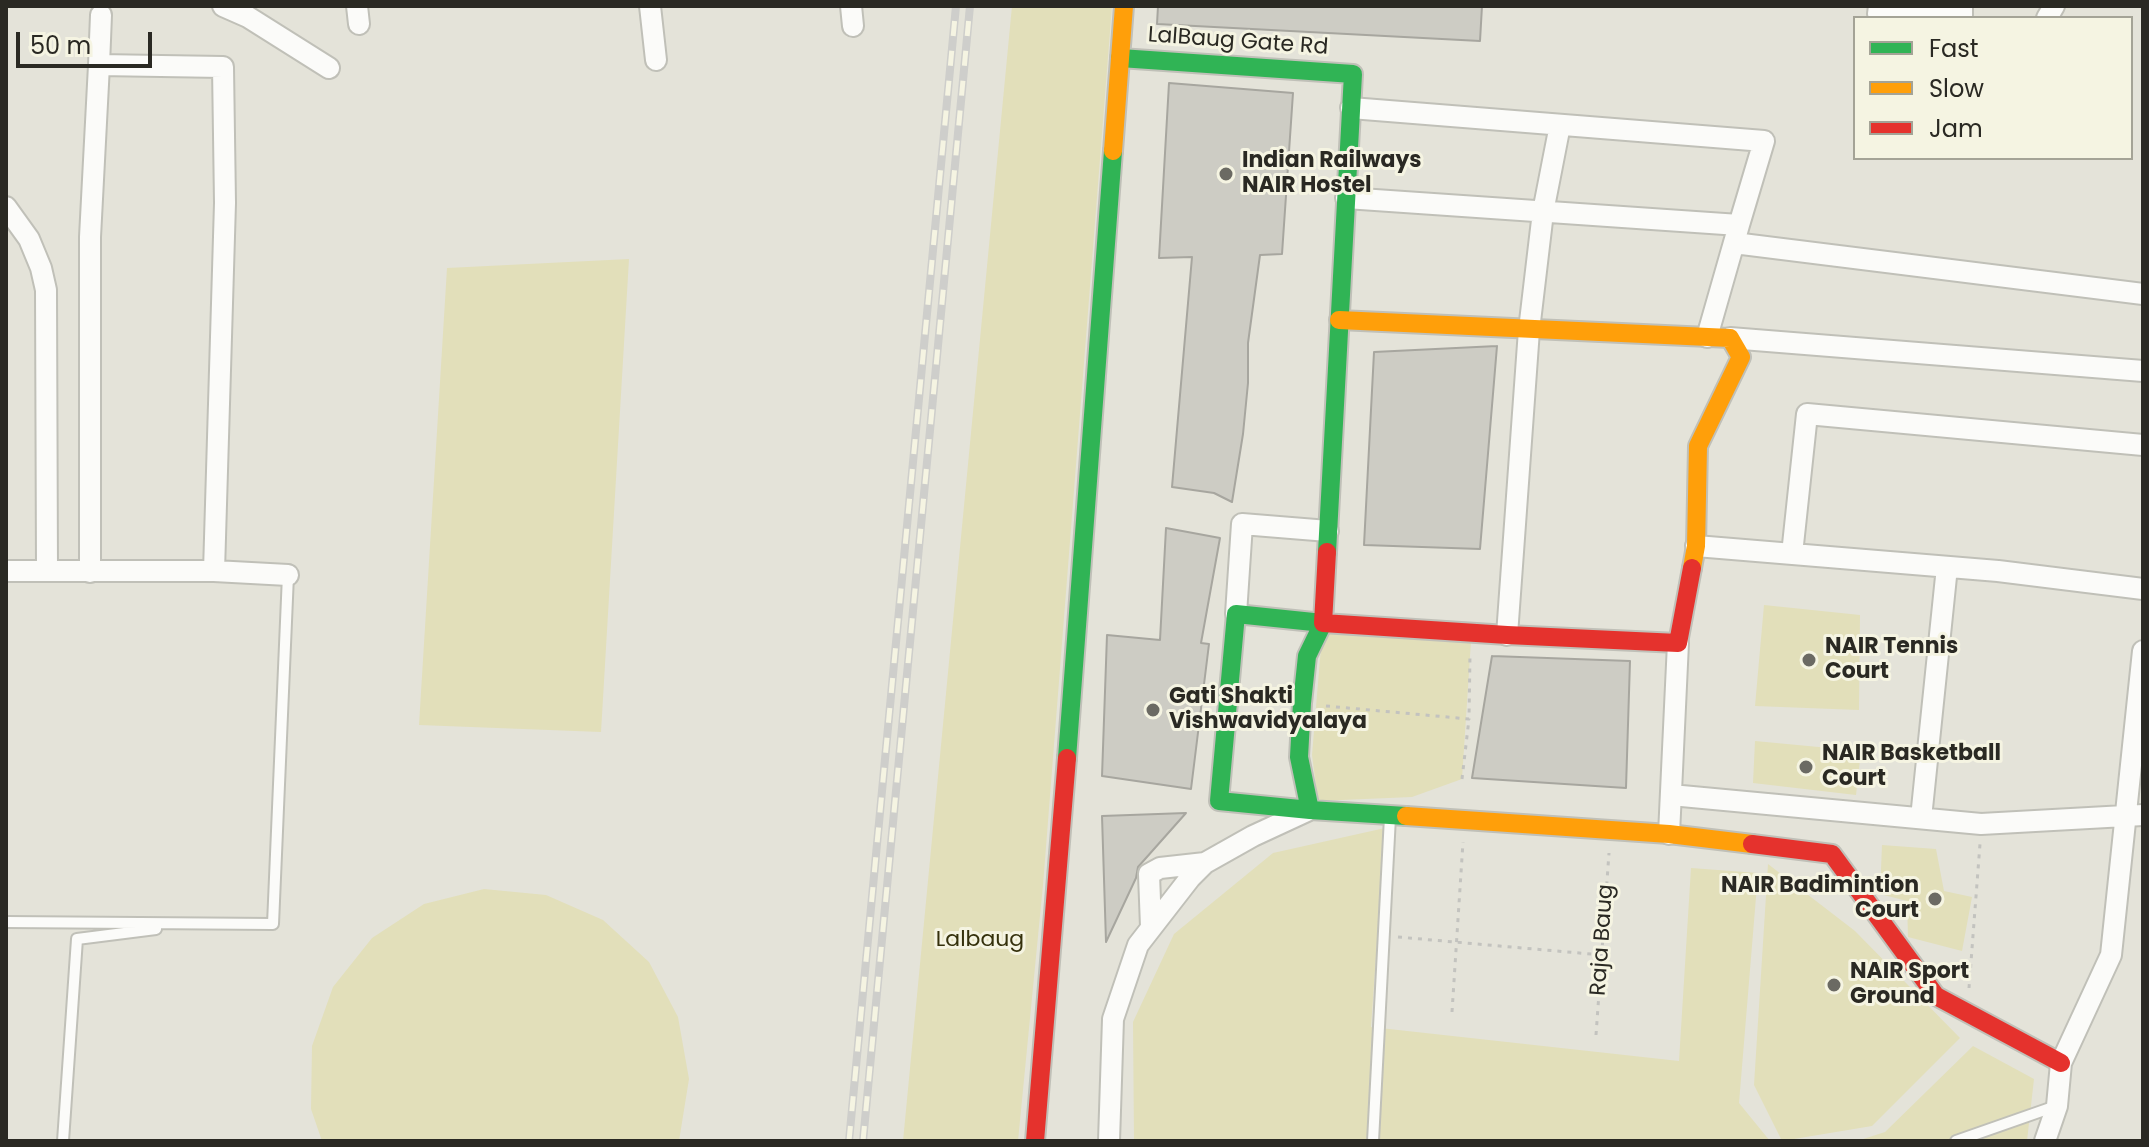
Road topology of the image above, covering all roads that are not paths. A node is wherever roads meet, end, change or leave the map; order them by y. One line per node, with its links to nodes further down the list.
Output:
1 (223, 6): 10 (street)
2 (650, 6): 8 (street)
3 (1124, 6): 7 (street)
4 (1878, 13): 6 (street)
5 (101, 15): 9 (street)
6 (1919, 16)
7 (1120, 58): 11 (street, LalBaug Gate Rd); 39 (street)
8 (656, 60)
9 (99, 65): 30 (street); 31 (street)
10 (329, 68)
11 (1351, 108): 12 (street); 13 (street)
12 (1560, 125): 15 (street); 16 (street)
13 (1346, 198): 15 (street); 18 (street)
14 (6, 207): 29 (street)
15 (1543, 212): 16 (street); 19 (street)
16 (1737, 234): 17 (street); 20 (street)
17 (2143, 294)
18 (1339, 320): 19 (street); 24 (street)
19 (1529, 330): 20 (street); 36 (street)
20 (1707, 337): 21 (street)
21 (1730, 338): 22 (street); 25 (street)
22 (2143, 371)
23 (2143, 445): 26 (street)
24 (1328, 531): 34 (street); 35 (street)
25 (1696, 546): 26 (street); 37 (street)
26 (1792, 554): 27 (street)
27 (1947, 567): 33 (street); 44 (street)
28 (6, 571): 29 (street)
29 (47, 571): 31 (street)
30 (214, 571): 31 (street); 32 (street)
31 (90, 572)
32 (288, 575): 48 (lane)
33 (2143, 589)
34 (1236, 614): 35 (street); 41 (street)
35 (1323, 623): 36 (street); 41 (street)
36 (1507, 635): 37 (street)
37 (1678, 643): 40 (street)
38 (2143, 651): 43 (street)
39 (1066, 768): 53 (street); 54 (street)
40 (1671, 795): 44 (street); 45 (street)
41 (1310, 810): 42 (street); 46 (street)
42 (1390, 815): 45 (street); 56 (lane)
43 (2134, 815): 44 (street); 50 (street)
44 (1921, 818)
45 (1669, 834): 50 (street)
46 (1205, 863): 49 (street); 49 (street)
47 (6, 922): 48 (lane)
48 (195, 923): 52 (lane)
49 (1151, 927): 55 (street)
50 (2061, 1063): 51 (street)
51 (2057, 1106): 57 (lane); 58 (street)
52 (63, 1141)
53 (1024, 1141)
54 (1035, 1141)
55 (1109, 1141)
56 (1373, 1141)
57 (1956, 1141)
58 (2045, 1141)

